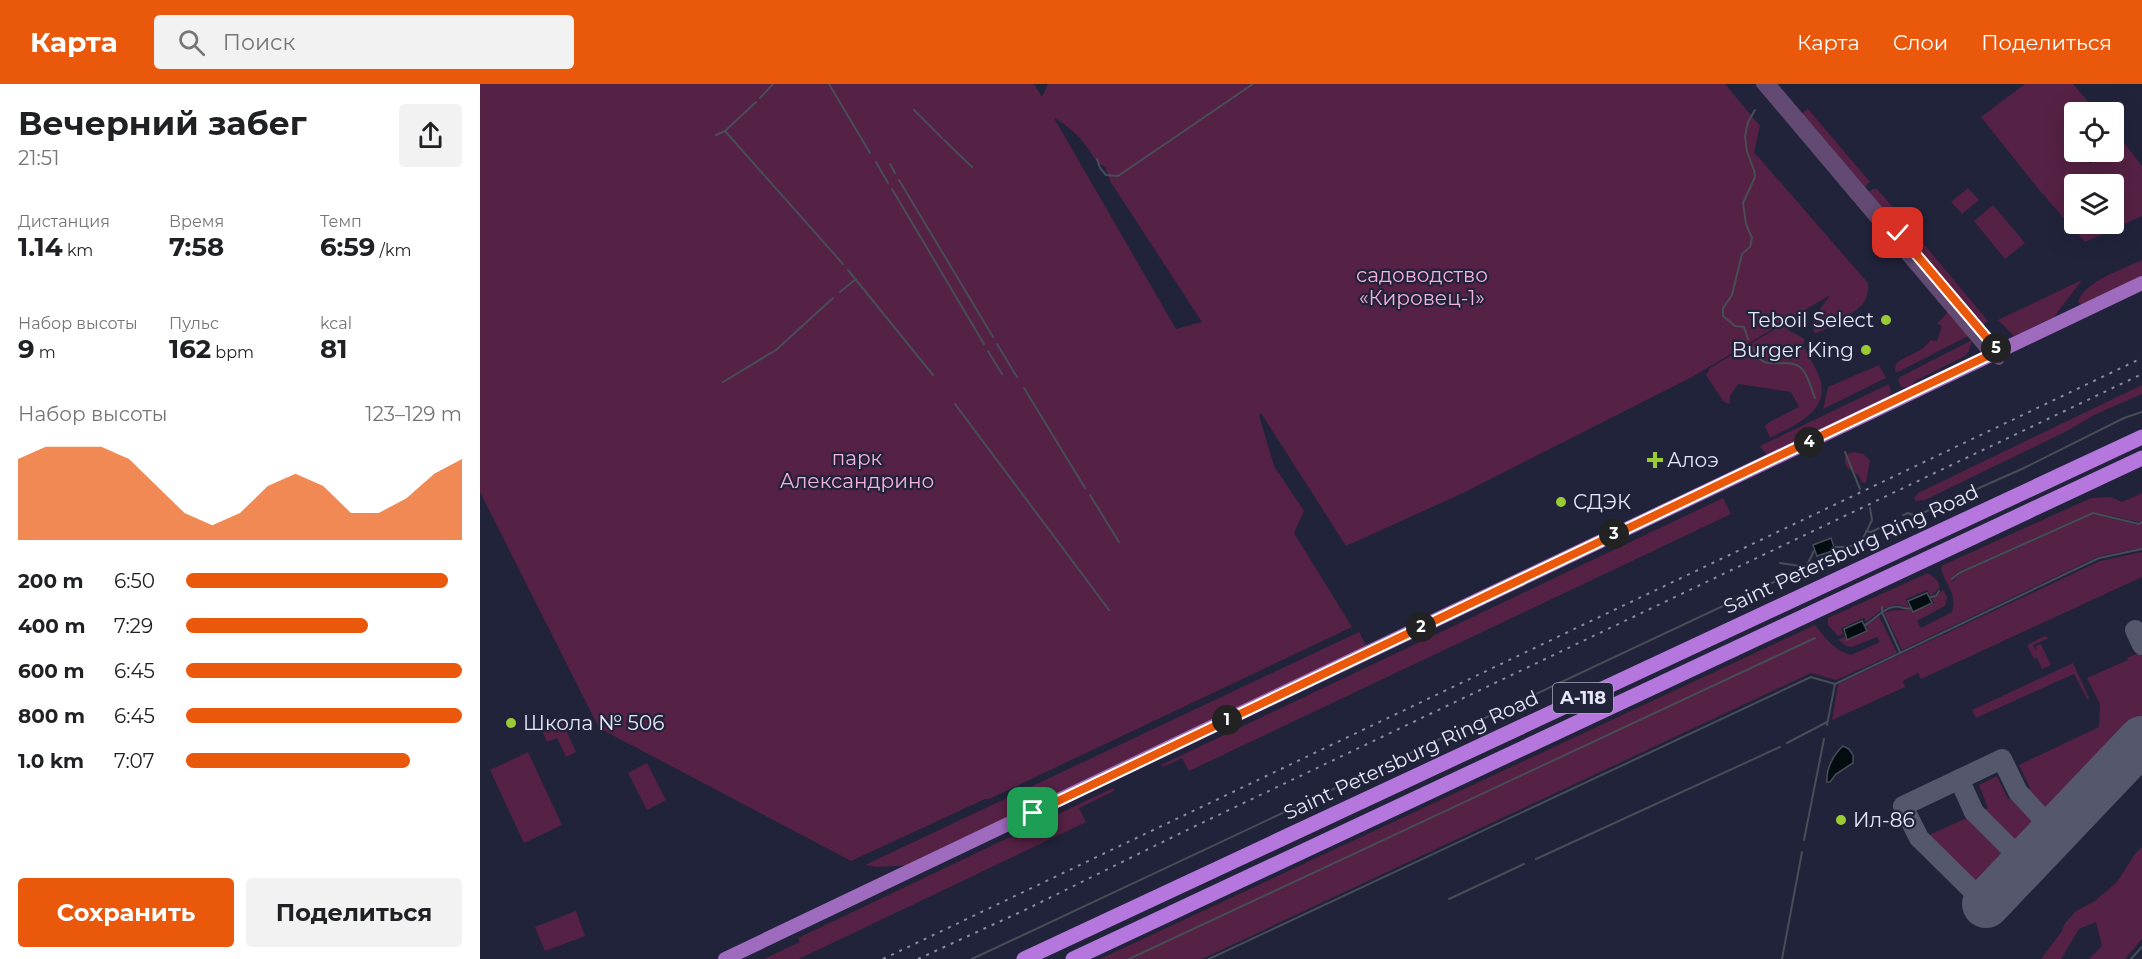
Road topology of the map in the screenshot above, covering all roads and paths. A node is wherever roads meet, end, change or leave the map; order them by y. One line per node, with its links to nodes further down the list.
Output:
1 (1761, 84): 5 (street)
2 (1771, 84): 5 (street)
3 (2142, 283): 5 (main road)
4 (2142, 291): 5 (main road)
5 (1996, 355): 8 (main road); 9 (main road)
6 (2142, 437): 10 (highway, Saint Petersburg Ring Road / А-118)
7 (2142, 458): 11 (highway, Saint Petersburg Ring Road / А-118)
8 (725, 959)
9 (743, 959)
10 (1024, 959)
11 (1073, 959)

